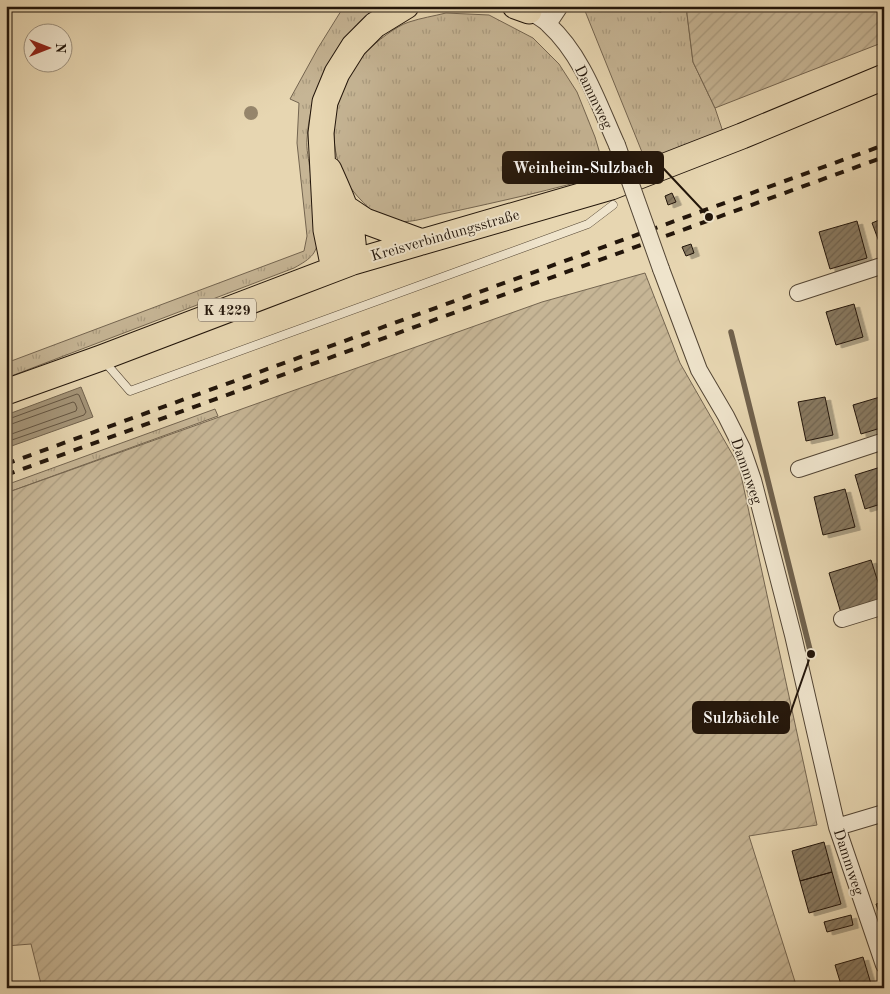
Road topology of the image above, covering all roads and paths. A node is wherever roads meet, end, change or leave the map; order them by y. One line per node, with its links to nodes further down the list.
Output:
1 (406, 6): 5 (main road)
2 (560, 6): 3 (street, Dammweg)
3 (531, 12): 19 (street, Dammweg, bridge)
4 (884, 77): 8 (main road, Kreisverbindungsstraße / K 4229)
5 (323, 158): 7 (main road); 10 (main road)
6 (613, 205): 12 (lane)
7 (347, 209): 8 (main road); 10 (main road)
8 (422, 242): 10 (main road, Kreisverbindungsstraße / K 4229)
9 (884, 265): 11 (street)
10 (344, 266): 12 (main road, Kreisverbindungsstraße / K 4229)
11 (798, 293)
12 (101, 358): 13 (main road, Kreisverbindungsstraße / K 4229)
13 (6, 392)
14 (884, 441): 15 (street)
15 (799, 469)
16 (884, 606): 17 (street)
17 (842, 619)
18 (884, 813): 19 (street)
19 (837, 827): 20 (street, Dammweg)
20 (884, 965)

